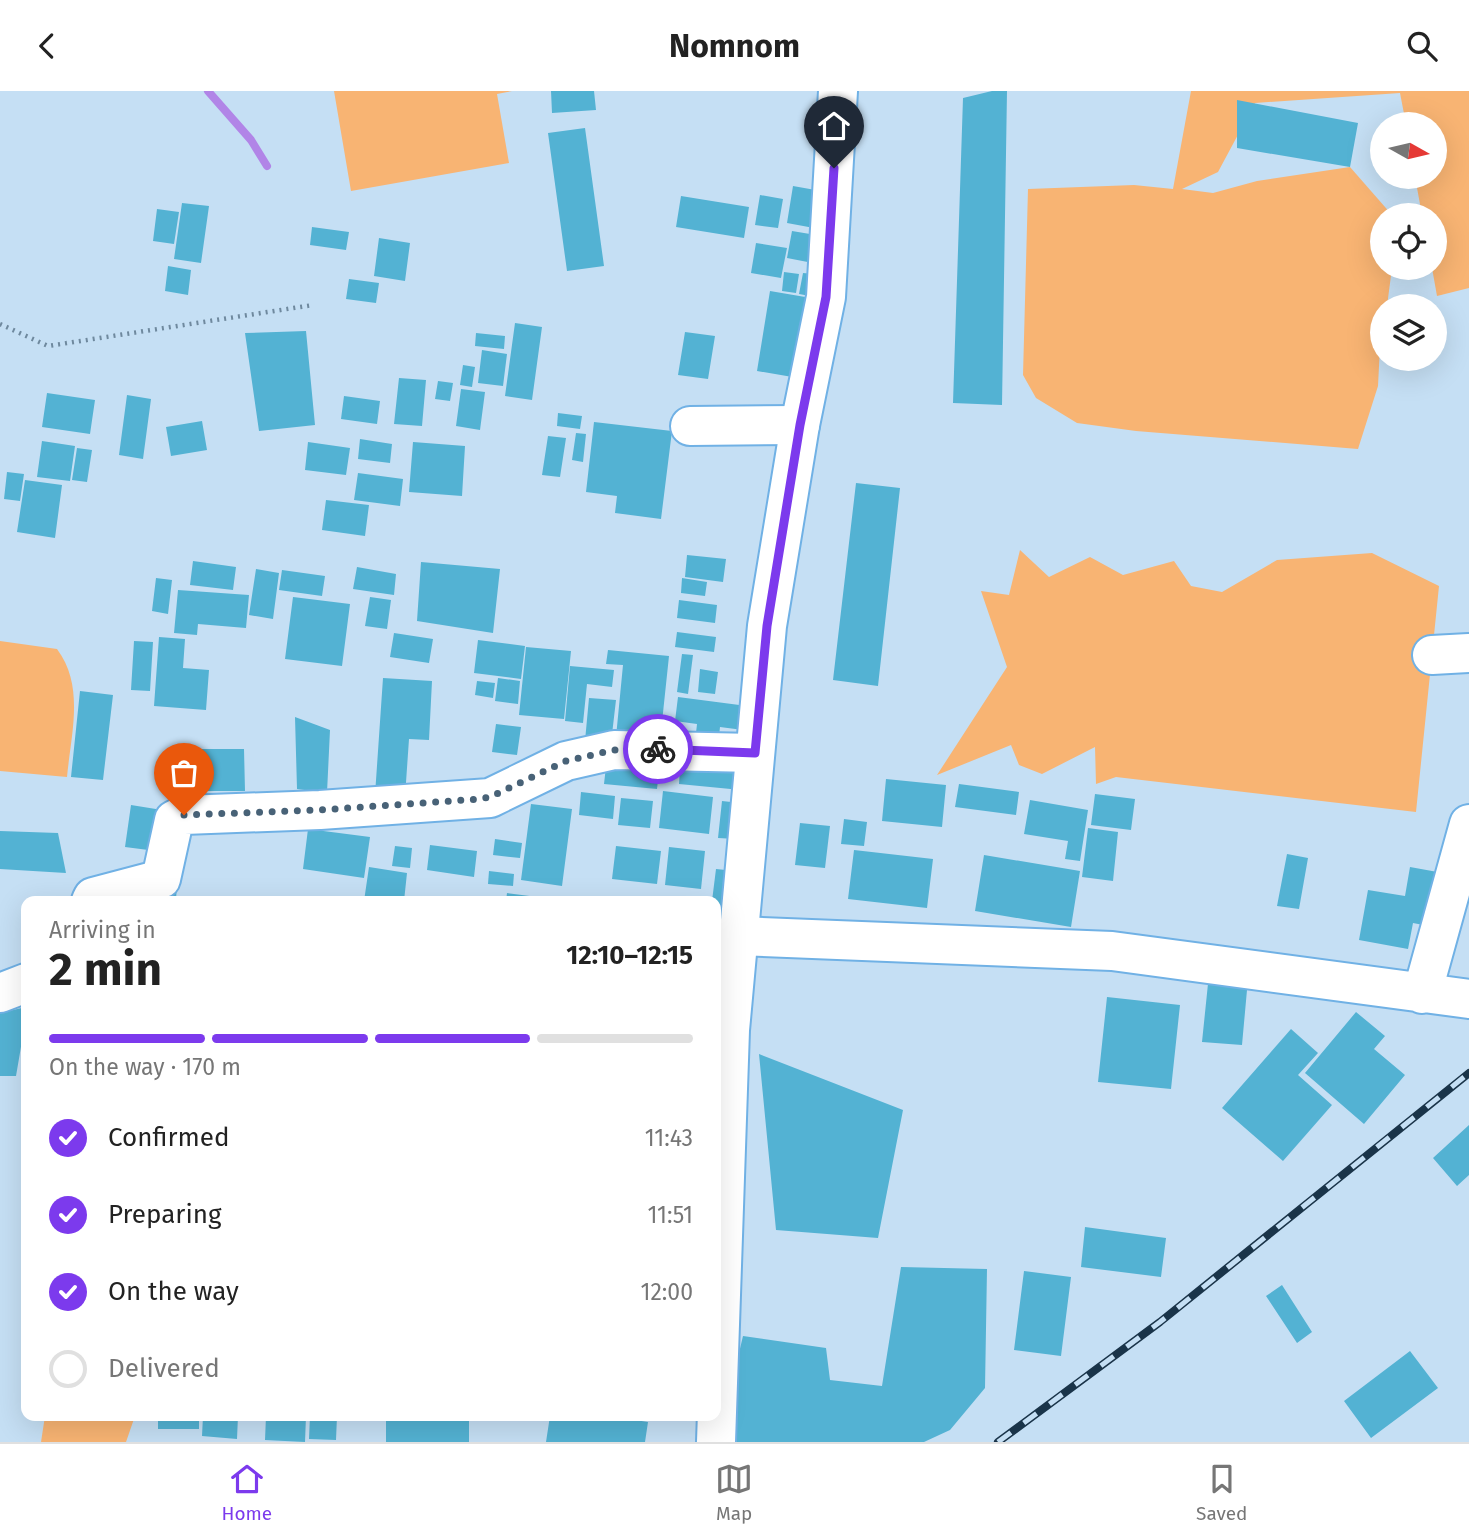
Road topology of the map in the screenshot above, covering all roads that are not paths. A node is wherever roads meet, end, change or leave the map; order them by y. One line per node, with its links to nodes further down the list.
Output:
1 (838, 91): 2 (street)
2 (800, 425): 3 (street); 6 (street)
3 (690, 426)
4 (1469, 653): 5 (street)
5 (1432, 655)
6 (755, 753): 8 (street); 9 (street)
7 (1469, 824): 12 (street)
8 (95, 896)
9 (738, 936): 12 (street); 14 (street)
10 (21, 985): 11 (street)
11 (0, 993)
12 (1422, 994): 13 (street)
13 (1469, 999)
14 (721, 1295)
15 (717, 1421): 16 (street)
16 (716, 1442)

